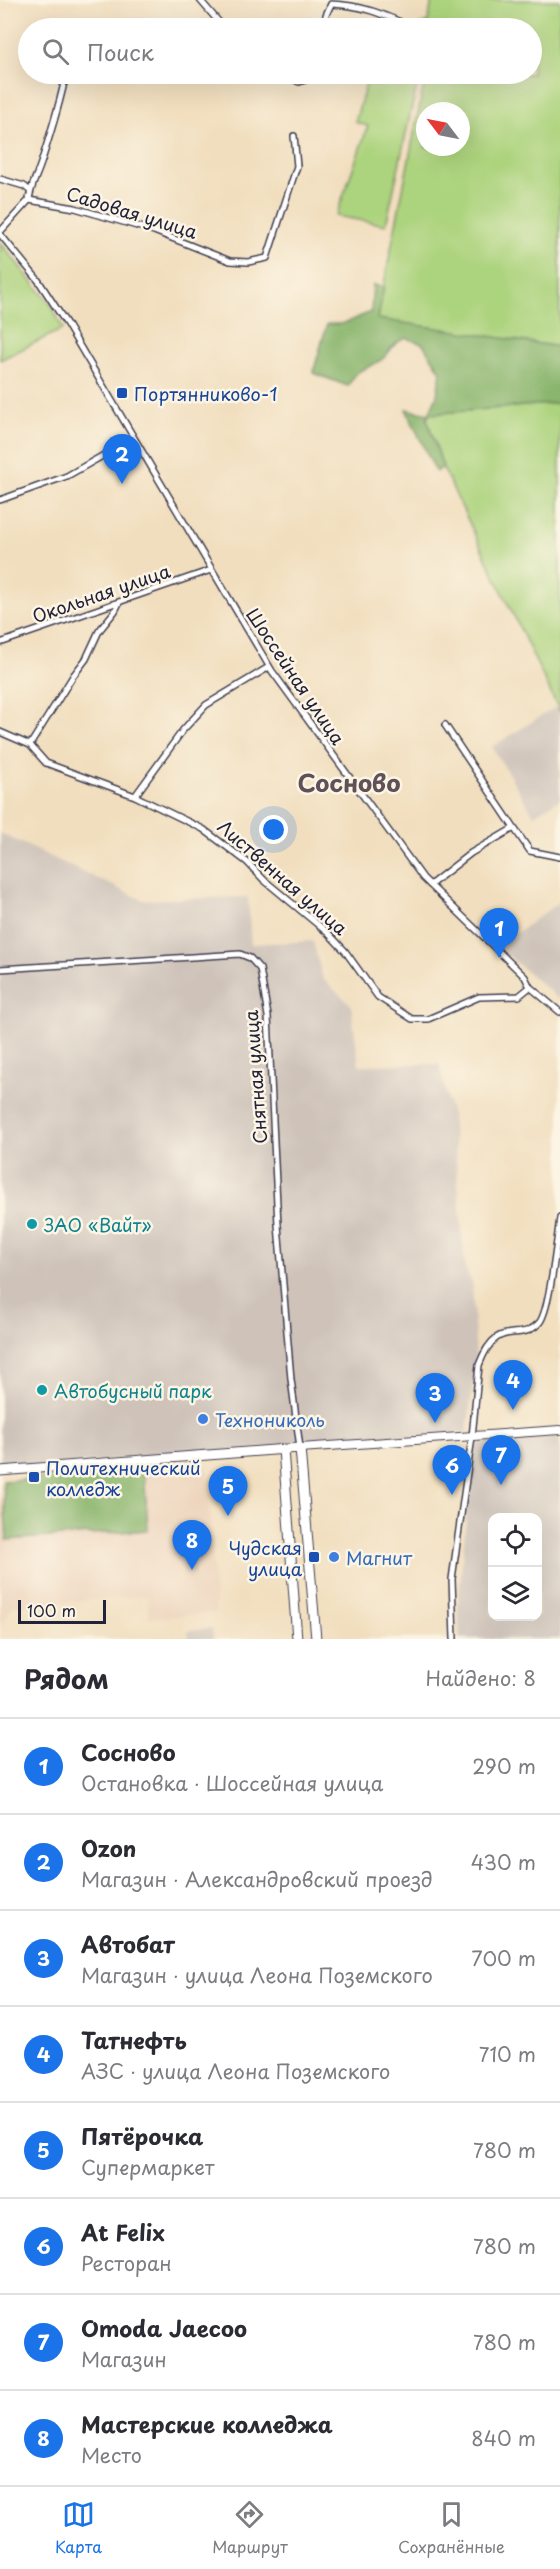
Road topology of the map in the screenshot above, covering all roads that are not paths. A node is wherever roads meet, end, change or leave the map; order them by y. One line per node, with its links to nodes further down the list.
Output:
1 (200, 0): 2 (street)
2 (215, 18)
3 (326, 18): 4 (street)
4 (392, 18)
5 (63, 84): 8 (street)
6 (294, 136): 9 (street, Садовая улица)
7 (0, 179): 8 (street)
8 (29, 190): 9 (street)
9 (28, 200): 10 (street)
10 (0, 233): 11 (street, Шоссейная улица)
11 (134, 438): 12 (street); 13 (street, Шоссейная улица)
12 (0, 500)
13 (211, 570): 14 (street, Окольная улица); 16 (street, Шоссейная улица)
14 (118, 603): 15 (street, Окольная улица); 19 (street)
15 (0, 643)
16 (269, 666): 20 (street); 23 (street, Шоссейная улица)
17 (445, 725): 21 (street)
18 (0, 732): 19 (street, Лиственная улица)
19 (30, 745): 20 (street, Лиственная улица)
20 (135, 796): 25 (street, Лиственная улица)
21 (514, 828): 22 (street); 23 (street)
22 (560, 857)
23 (430, 885): 25 (street, Шоссейная улица)
24 (0, 969): 30 (street, Снятная улица)
25 (530, 987): 26 (street, Шоссейная улица)
26 (560, 1012)
27 (560, 1218): 29 (street)
28 (560, 1430): 29 (main road)
29 (472, 1437): 30 (main road); 35 (street)
30 (300, 1448): 31 (highway); 34 (highway)
31 (283, 1449): 32 (highway); 33 (highway)
32 (0, 1471)
33 (297, 1639)
34 (316, 1639)
35 (454, 1639)

